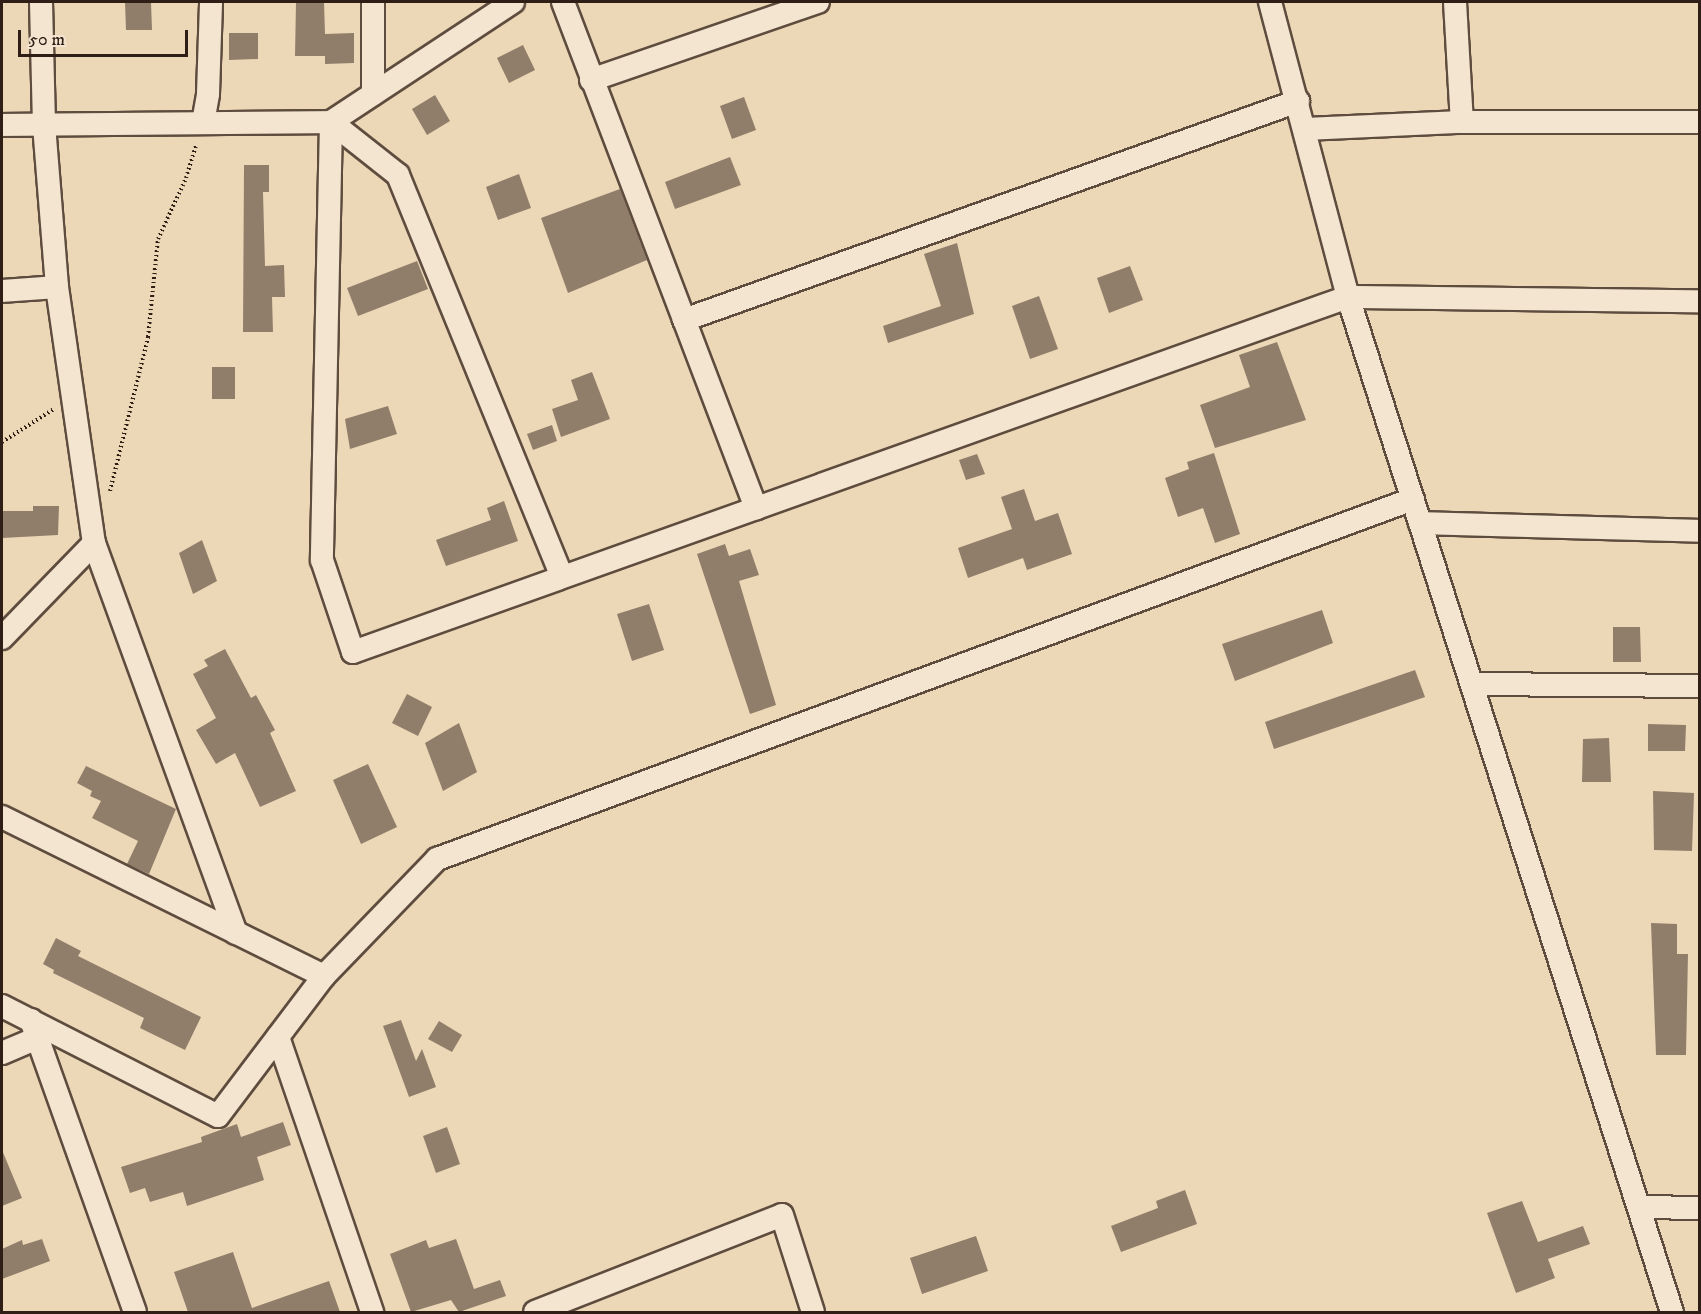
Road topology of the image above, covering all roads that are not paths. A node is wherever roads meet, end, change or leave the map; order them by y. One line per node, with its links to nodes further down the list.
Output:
1 (41, 2): 17 (street)
2 (211, 2): 15 (street)
3 (372, 2): 10 (street)
4 (513, 2): 10 (street)
5 (563, 2): 9 (street)
6 (818, 2): 9 (street)
7 (1270, 2): 11 (street)
8 (1455, 2): 13 (street)
9 (591, 80): 23 (street)
10 (373, 94): 12 (street)
11 (1298, 101): 18 (street); 23 (street)
12 (331, 122): 15 (street); 29 (street); 29 (street)
13 (1462, 122): 14 (street); 18 (street)
14 (1700, 122)
15 (203, 123): 17 (street)
16 (2, 125): 17 (street)
17 (44, 125): 19 (street)
18 (1305, 129): 21 (street)
19 (57, 287): 20 (street); 28 (street)
20 (2, 291)
21 (1348, 297): 22 (street); 24 (street); 25 (street)
22 (1700, 301)
23 (684, 320): 25 (street)
24 (1413, 499): 26 (street); 35 (street)
25 (756, 508): 29 (street)
26 (1420, 523): 27 (street); 31 (street)
27 (1700, 531)
28 (94, 543): 30 (street); 34 (street)
29 (562, 578)
30 (3, 632)
31 (1472, 684): 32 (street); 40 (street)
32 (1700, 686)
33 (2, 817): 34 (street)
34 (236, 933): 35 (street)
35 (324, 976): 38 (street)
36 (2, 1006): 37 (street)
37 (34, 1029): 38 (street); 39 (street); 42 (street)
38 (278, 1037): 43 (street)
39 (2, 1053)
40 (1639, 1207): 41 (street); 46 (street)
41 (1700, 1208)
42 (135, 1312)
43 (372, 1312)
44 (535, 1312): 45 (street)
45 (813, 1312)
46 (1672, 1312)

